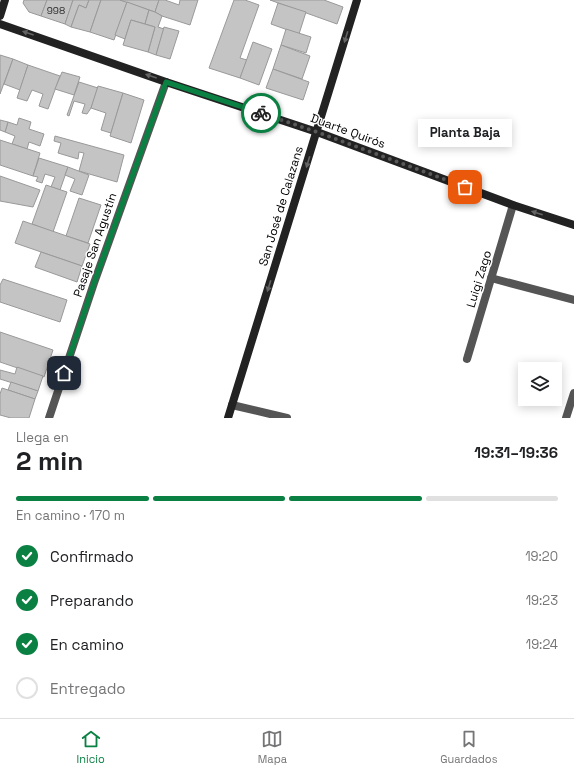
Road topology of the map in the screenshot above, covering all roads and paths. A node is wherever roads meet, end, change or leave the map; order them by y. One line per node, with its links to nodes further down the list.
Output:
1 (5, 0): 3 (main road)
2 (357, 0): 6 (main road, San José de Calazans, one-way to 6)
3 (0, 16)
4 (0, 24): 5 (main road, Duarte Quirós, one-way to 4)
5 (166, 82): 6 (main road, Duarte Quirós); 14 (street, Pasaje San Agustín)
6 (317, 132): 7 (main road, Duarte Quirós); 13 (main road, San José de Calazans, one-way to 13)
7 (513, 205): 8 (main road, Duarte Quirós, one-way to 7); 9 (street, Luigi Zago)
8 (574, 225)
9 (491, 278): 10 (street); 11 (street, Luigi Zago)
10 (574, 300)
11 (467, 359)
12 (574, 393): 17 (street)
13 (232, 405): 15 (main road, San José de Calazans); 16 (street)
14 (49, 418)
15 (228, 418)
16 (287, 418)
17 (566, 418)

